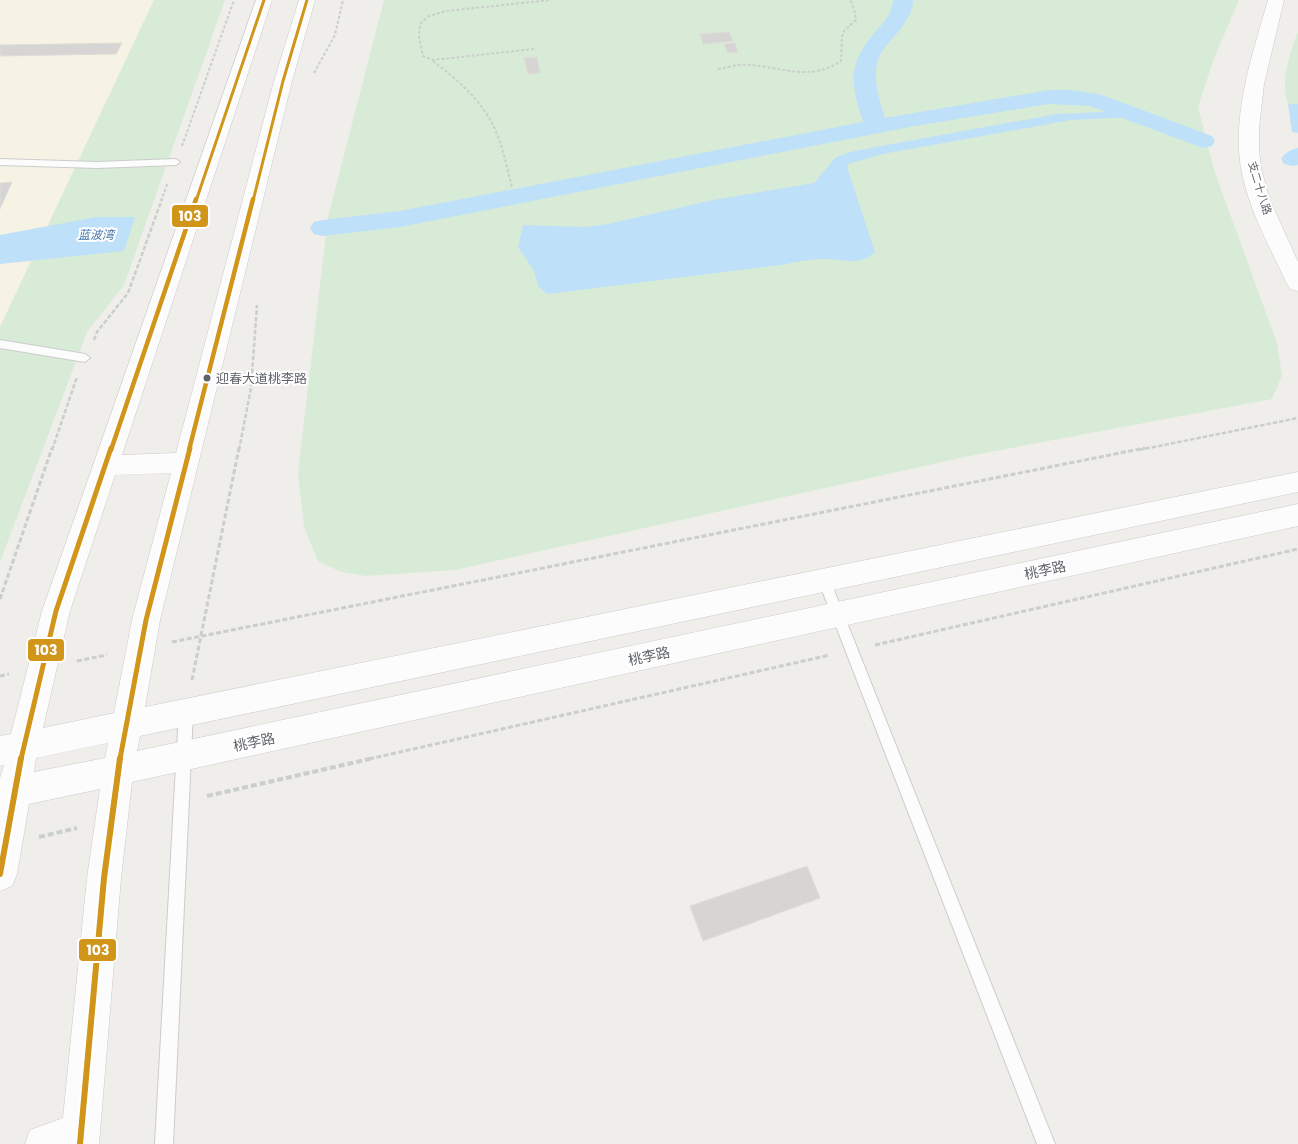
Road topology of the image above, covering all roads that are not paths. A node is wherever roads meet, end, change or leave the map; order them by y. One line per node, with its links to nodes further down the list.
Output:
1 (264, 0): 10 (main road)
2 (306, 0): 9 (main road)
3 (1276, 0): 6 (main road, 支二十八路)
4 (0, 162): 5 (lane)
5 (176, 162)
6 (1298, 284)
7 (0, 344): 8 (lane)
8 (85, 358)
9 (186, 462): 10 (main road); 16 (main road)
10 (105, 466): 17 (main road)
11 (1298, 482): 13 (main road)
12 (1298, 515): 14 (main road, 桃李路)
13 (824, 580): 14 (lane); 15 (main road)
14 (837, 615): 18 (main road, 桃李路); 25 (lane)
15 (186, 712): 16 (main road); 18 (lane)
16 (127, 725): 17 (main road); 19 (main road)
17 (12, 749): 20 (main road)
18 (184, 757): 19 (main road, 桃李路); 24 (lane)
19 (118, 771): 20 (main road, 桃李路); 22 (main road)
20 (8, 792): 21 (main road)
21 (0, 874)
22 (81, 1138): 23 (main road)
23 (44, 1144)
24 (164, 1144)
25 (1046, 1144)

